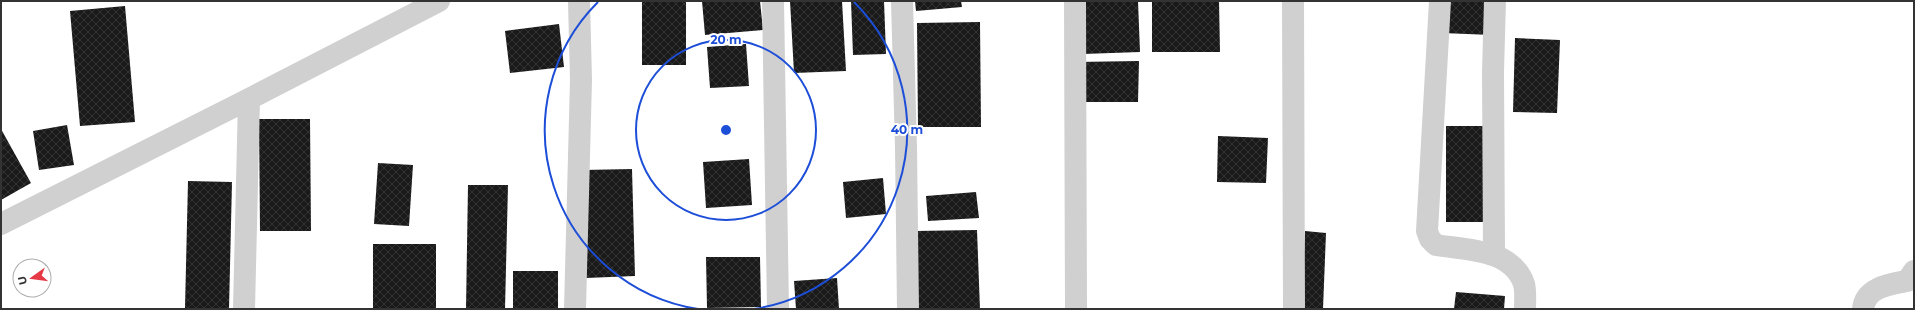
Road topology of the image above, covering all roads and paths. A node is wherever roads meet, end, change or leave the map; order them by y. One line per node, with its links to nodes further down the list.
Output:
1 (438, 1): 9 (street)
2 (579, 1): 14 (street)
3 (774, 1): 15 (street)
4 (902, 1): 16 (street)
5 (1075, 1): 17 (street)
6 (1293, 1): 18 (street)
7 (1440, 1): 11 (street)
8 (1495, 1): 11 (street)
9 (250, 99): 10 (street); 13 (street)
10 (1, 224)
11 (1494, 254): 19 (street)
12 (1914, 271): 20 (street)
13 (244, 309)
14 (575, 309)
15 (778, 309)
16 (908, 309)
17 (1076, 309)
18 (1294, 309)
19 (1524, 309)
20 (1863, 309)

